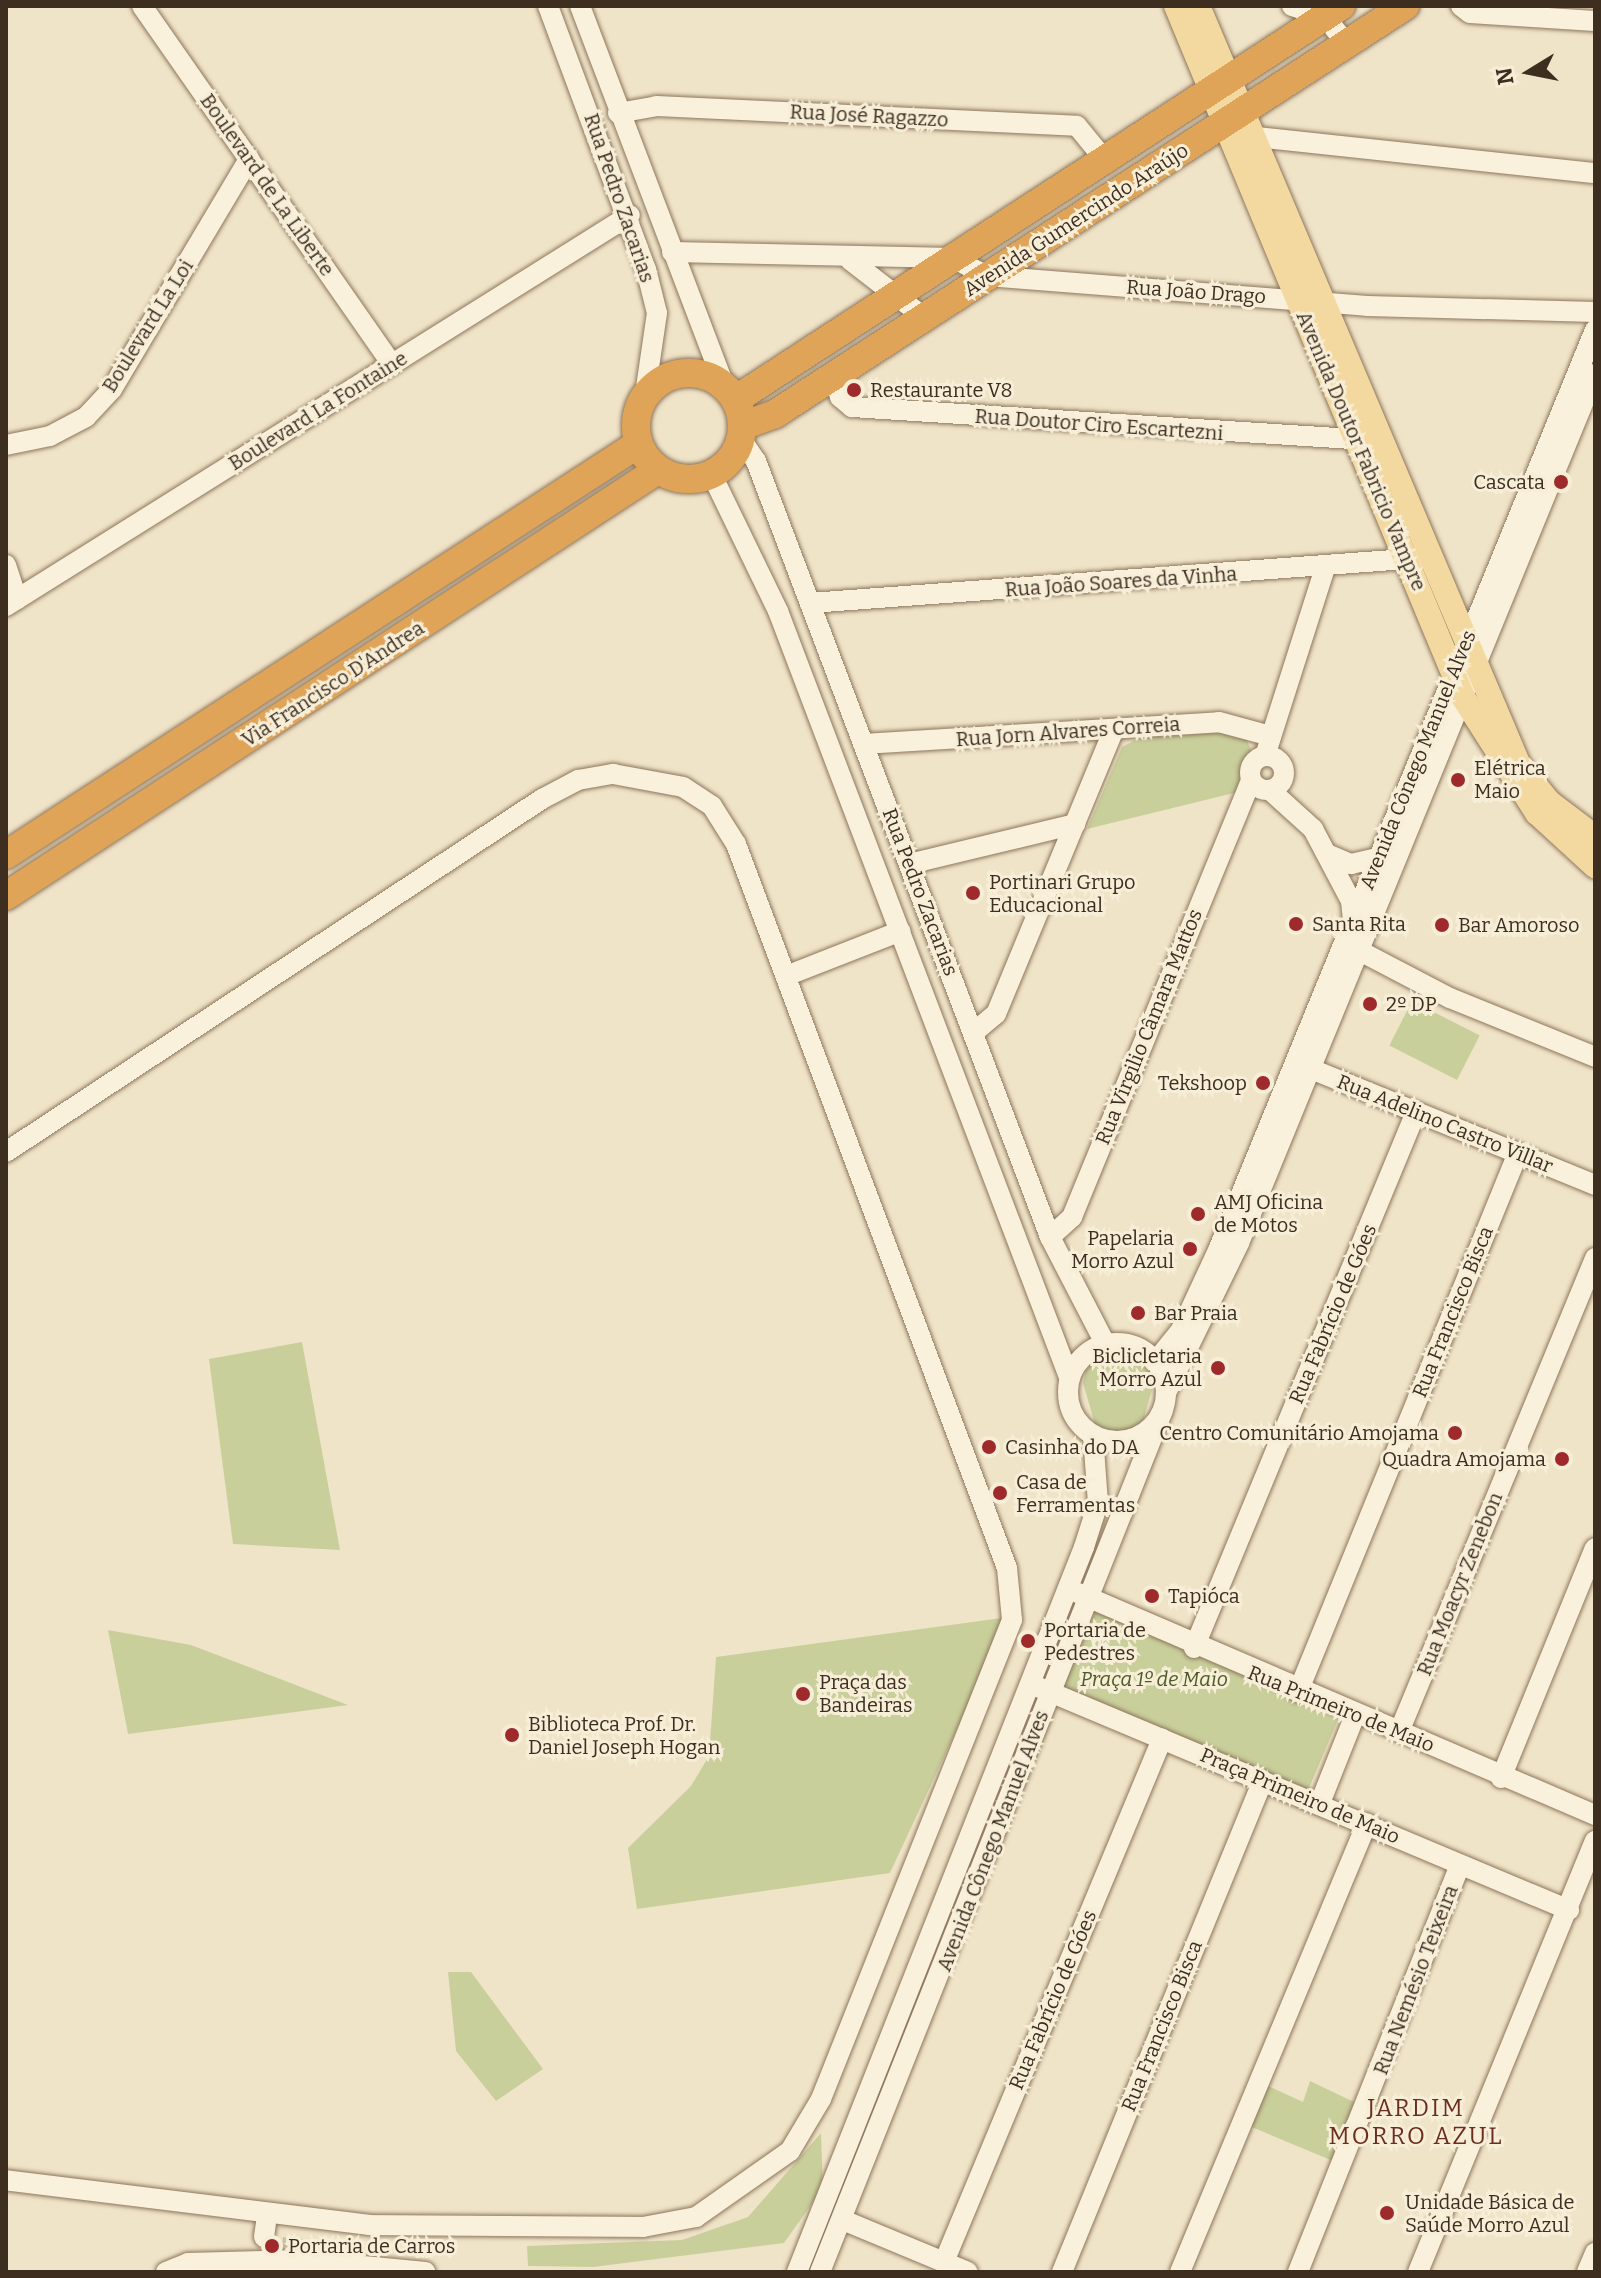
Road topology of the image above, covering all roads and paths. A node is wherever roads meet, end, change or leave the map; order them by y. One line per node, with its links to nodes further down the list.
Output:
1 (142, 6): 16 (street, Boulevard de La Liberte)
2 (548, 6): 19 (street, Rua Pedro Zacarias)
3 (580, 6): 13 (street, Rua Pedro Zacarias)
4 (1176, 6): 12 (main road, Avenida Doutor Fabricio Vampre)
5 (1198, 6): 12 (main road, Avenida Doutor Fabricio Vampre)
6 (1292, 6): 9 (street)
7 (1405, 6): 11 (highway, Avenida Gumercindo Araújo)
8 (1461, 6): 10 (street)
9 (1333, 11): 11 (street); 12 (highway, Avenida Gumercindo Araújo)
10 (1595, 21)
11 (1347, 44): 14 (highway, Avenida Gumercindo Araújo)
12 (1221, 83): 14 (main road, Avenida Doutor Fabricio Vampre); 17 (highway, Avenida Gumercindo Araújo)
13 (618, 113): 17 (street, Rua José Ragazzo); 20 (street, Rua Pedro Zacarias)
14 (1236, 116): 15 (main road, Avenida Doutor Fabricio Vampre); 23 (highway, Avenida Gumercindo Araújo); 25 (main road, Avenida Doutor Fabricio Vampre)
15 (1257, 137): 18 (street); 26 (main road, Avenida Doutor Fabricio Vampre)
16 (249, 159): 30 (street, Boulevard de La Liberte); 37 (street, Boulevard La Loi)
17 (1104, 159): 21 (highway, Avenida Gumercindo Araújo)
18 (1595, 173)
19 (630, 215): 30 (street, Boulevard La Fontaine); 33 (street, Rua Pedro Zacarias)
20 (672, 252): 22 (street, Rua João Drago); 34 (street, Rua Pedro Zacarias)
21 (953, 258): 22 (street, Rua João Drago); 23 (street, Rua João Drago); 24 (highway, Avenida Gumercindo Araújo)
22 (850, 260): 24 (street)
23 (987, 276): 25 (street, Rua João Drago); 28 (highway, Avenida Gumercindo Araújo)
24 (898, 292): 28 (street); 34 (highway, Avenida Gumercindo Araújo)
25 (1297, 300): 26 (street, Rua João Drago); 35 (main road, Avenida Doutor Fabricio Vampre)
26 (1323, 302): 27 (street, Rua João Drago); 35 (main road, Avenida Doutor Fabricio Vampre)
27 (1595, 312)
28 (925, 318): 32 (highway, Avenida Gumercindo Araújo)
29 (1595, 330): 45 (street, Avenida Cônego Manuel Alves)
30 (392, 364): 43 (street, Boulevard La Fontaine)
31 (1595, 374): 46 (street, Avenida Cônego Manuel Alves)
32 (834, 376): 34 (highway, Avenida Gumercindo Araújo); 35 (street, Rua Doutor Ciro Escartezni)
33 (645, 394): 34 (highway); 36 (highway)
34 (736, 413): 39 (highway); 44 (street, Rua Pedro Zacarias)
35 (1370, 440): 40 (main road, Avenida Doutor Fabricio Vampre)
36 (638, 444): 38 (highway); 55 (highway, Via Francisco D'Andrea)
37 (6, 445)
38 (658, 470): 39 (highway); 59 (highway, Via Francisco D'Andrea)
39 (712, 475): 61 (street, Rua Pedro Zacarias)
40 (1419, 558): 42 (street, Rua João Soares da Vinha); 45 (main road, Avenida Doutor Fabricio Vampre); 46 (main road, Avenida Doutor Fabricio Vampre)
41 (6, 565): 43 (street)
42 (1325, 568): 44 (street, Rua João Soares da Vinha); 50 (street)
43 (12, 602)
44 (810, 603): 49 (street, Rua Pedro Zacarias)
45 (1467, 640): 46 (main road, Avenida Doutor Fabricio Vampre)
46 (1465, 670): 47 (main road, Avenida Doutor Fabricio Vampre); 53 (main road, Avenida Doutor Fabricio Vampre); 56 (street, Avenida Cônego Manuel Alves)
47 (1463, 697): 58 (main road, Avenida Doutor Fabricio Vampre); 62 (street, Avenida Cônego Manuel Alves)
48 (1114, 729): 49 (street, Rua Jorn Alvares Correia); 50 (street, Rua Jorn Alvares Correia); 52 (street)
49 (863, 744): 57 (street, Rua Pedro Zacarias)
50 (1270, 750): 51 (street); 51 (street, Rua Virgilio Câmara Mattos)
51 (1265, 787): 54 (street); 71 (street, Rua Virgilio Câmara Mattos)
52 (1075, 824): 57 (street); 64 (street)
53 (1595, 837)
54 (1327, 854): 56 (street); 60 (street)
55 (6, 855)
56 (1378, 858): 60 (street, Avenida Cônego Manuel Alves)
57 (909, 864): 64 (street, Rua Pedro Zacarias)
58 (1595, 866)
59 (6, 896)
60 (1353, 920): 66 (street, Avenida Cônego Manuel Alves)
61 (901, 931): 63 (street); 75 (street, Rua Pedro Zacarias)
62 (1358, 950): 65 (street); 66 (street, Avenida Cônego Manuel Alves)
63 (786, 976): 68 (street); 98 (street)
64 (973, 1033): 71 (street, Rua Pedro Zacarias)
65 (1595, 1057)
66 (1303, 1066): 67 (street, Rua Adelino Castro Villar); 74 (street, Avenida Cônego Manuel Alves); 76 (street, Avenida Cônego Manuel Alves)
67 (1416, 1112): 69 (street, Rua Adelino Castro Villar); 81 (street, Rua Fabrício de Góes)
68 (6, 1152)
69 (1518, 1153): 70 (street, Rua Adelino Castro Villar); 83 (street, Rua Francisco Bisca)
70 (1595, 1185)
71 (1050, 1237): 73 (street, Rua Pedro Zacarias)
72 (1595, 1258): 85 (street, Rua Moacyr Zenebon)
73 (1105, 1343): 74 (street); 75 (street)
74 (1156, 1361): 76 (street)
75 (1069, 1377): 77 (street)
76 (1165, 1401): 77 (street); 80 (street, Avenida Cônego Manuel Alves)
77 (1093, 1435): 78 (street, Avenida Cônego Manuel Alves)
78 (1084, 1547): 80 (street); 82 (street, Avenida Cônego Manuel Alves)
79 (1595, 1548): 87 (street)
80 (1087, 1602): 81 (street, Rua Primeiro de Maio); 82 (street, Avenida Cônego Manuel Alves)
81 (1194, 1648): 83 (street, Rua Primeiro de Maio)
82 (1040, 1688): 86 (street, Praça Primeiro de Maio); 97 (street, Avenida Cônego Manuel Alves); 104 (street, Avenida Cônego Manuel Alves)
83 (1298, 1692): 84 (street, Rua Primeiro de Maio)
84 (1355, 1715): 85 (street, Rua Primeiro de Maio); 89 (street)
85 (1399, 1732): 87 (street, Rua Primeiro de Maio)
86 (1162, 1739): 88 (street, Praça Primeiro de Maio); 101 (street, Rua Fabrício de Góes)
87 (1501, 1778): 90 (street, Rua Primeiro de Maio)
88 (1263, 1780): 89 (street, Praça Primeiro de Maio); 107 (street, Rua Francisco Bisca)
89 (1320, 1803): 91 (street, Praça Primeiro de Maio)
90 (1595, 1815)
91 (1367, 1823): 93 (street, Praça Primeiro de Maio); 108 (street)
92 (1595, 1841): 94 (street)
93 (1460, 1865): 94 (street, Praça Primeiro de Maio); 109 (street, Rua Nemésio Teixeira)
94 (1569, 1910): 110 (street)
95 (6, 2180): 96 (street)
96 (267, 2216): 98 (street); 99 (street)
97 (843, 2220): 101 (street); 105 (street, Avenida Cônego Manuel Alves)
98 (292, 2243): 99 (street); 103 (street)
99 (262, 2251): 102 (street)
100 (1595, 2253): 111 (street)
101 (944, 2262): 106 (street)
102 (166, 2272)
103 (425, 2272)
104 (797, 2272)
105 (820, 2272)
106 (968, 2272)
107 (1062, 2272)
108 (1180, 2272)
109 (1298, 2272)
110 (1418, 2272)
111 (1587, 2272)

